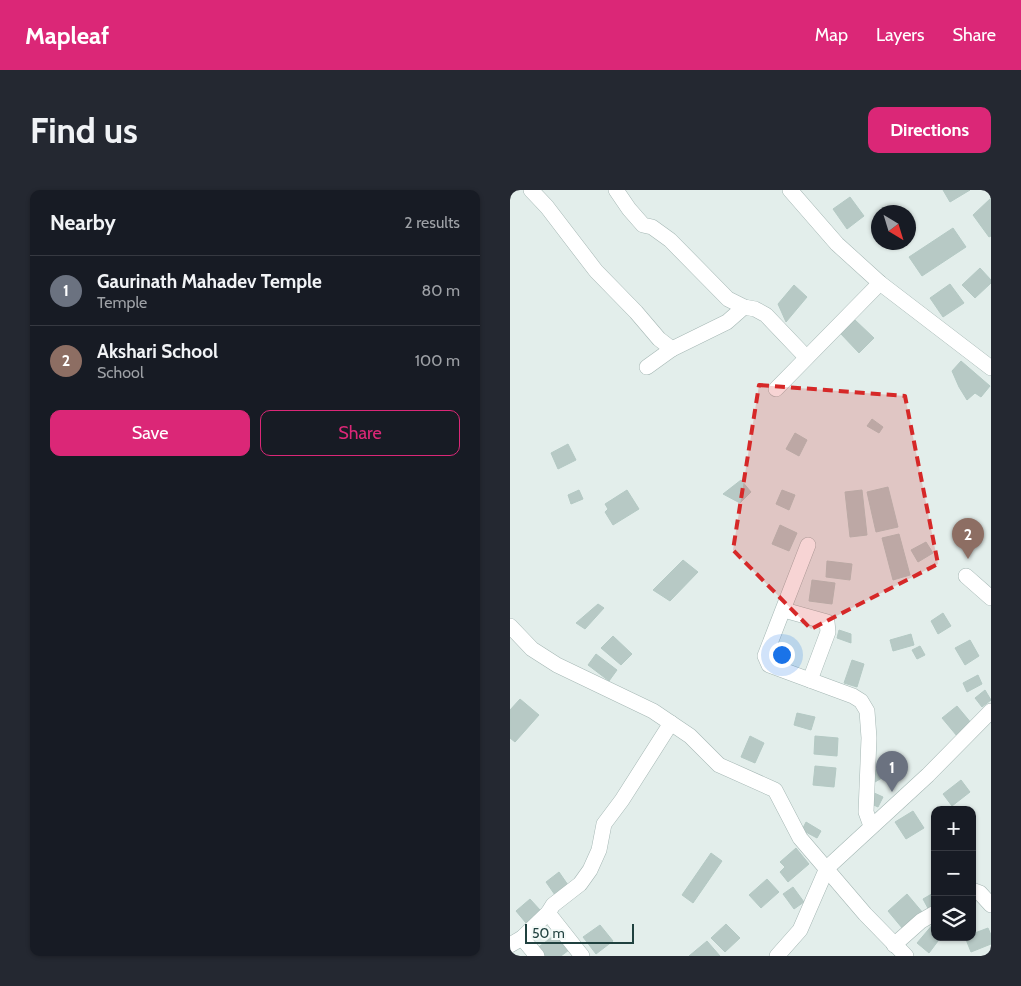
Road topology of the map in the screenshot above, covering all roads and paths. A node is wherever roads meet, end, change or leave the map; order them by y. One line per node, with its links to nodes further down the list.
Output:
1 (531, 190): 6 (street)
2 (616, 190): 5 (street)
3 (790, 190): 4 (street)
4 (880, 283): 7 (street); 9 (street)
5 (744, 307): 6 (street); 7 (street)
6 (672, 349): 8 (street)
7 (806, 357): 10 (street)
8 (647, 367)
9 (991, 368)
10 (776, 389)
11 (808, 544): 14 (street)
12 (966, 576): 13 (street)
13 (991, 598)
14 (784, 610): 16 (street); 16 (street)
15 (510, 626): 18 (street)
16 (810, 680): 19 (street)
17 (991, 711): 19 (street)
18 (671, 723): 20 (street); 23 (street)
19 (871, 826): 20 (street)
20 (827, 868): 26 (street); 29 (street)
21 (976, 892): 22 (street)
22 (991, 905)
23 (548, 913): 25 (street); 28 (street)
24 (931, 915): 26 (street)
25 (516, 941): 27 (street)
26 (894, 945): 30 (street)
27 (537, 956)
28 (582, 956)
29 (777, 956)
30 (906, 956)

